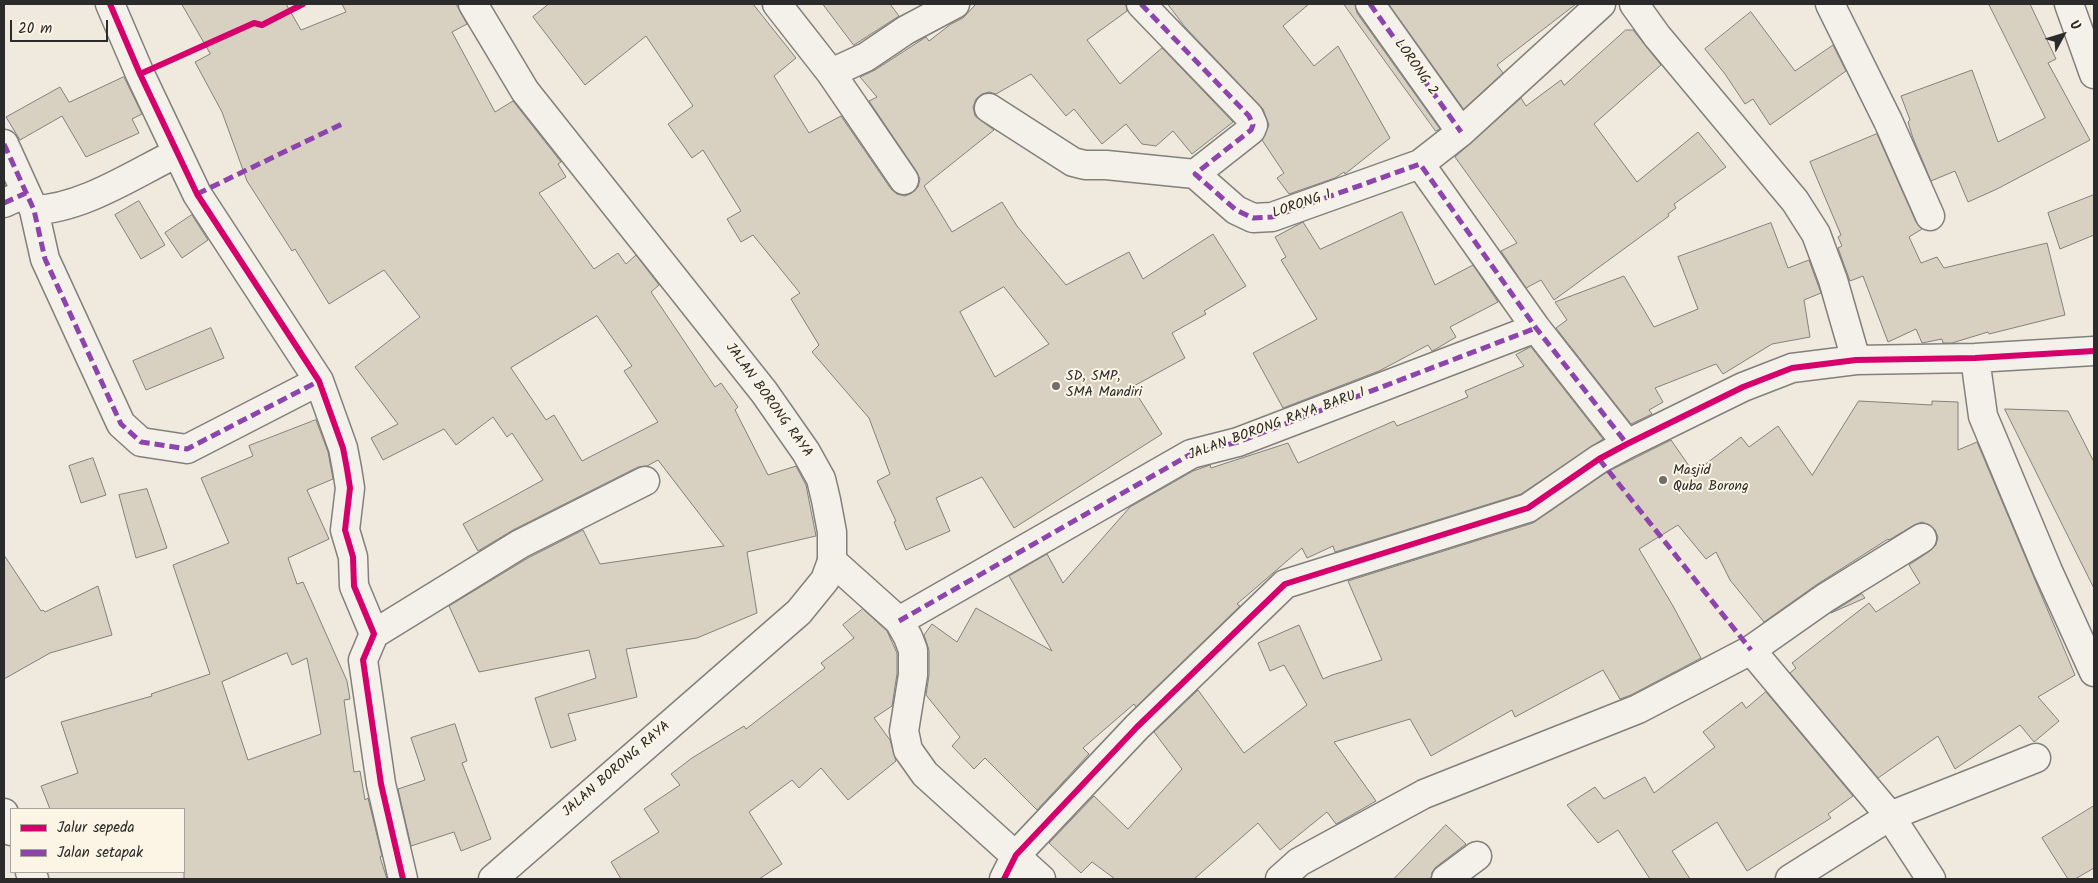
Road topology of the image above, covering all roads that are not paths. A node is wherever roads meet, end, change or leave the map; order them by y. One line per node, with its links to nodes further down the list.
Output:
1 (110, 4): 16 (street)
2 (473, 4): 30 (street, JALAN BORONG RAYA)
3 (777, 4): 11 (street)
4 (955, 4): 11 (street)
5 (1141, 4): 18 (street)
6 (1370, 4): 14 (street, LORONG 2)
7 (1601, 4): 14 (street, LORONG 1)
8 (1634, 4): 25 (street)
9 (1830, 4): 21 (street)
10 (2069, 4): 12 (street)
11 (831, 73): 19 (street)
12 (2094, 74)
13 (990, 108): 18 (street)
14 (1461, 132): 17 (street, LORONG 1)
15 (4, 144): 20 (street)
16 (177, 153): 20 (street); 26 (street)
17 (1420, 164): 18 (street, LORONG 1); 22 (street)
18 (1195, 174)
19 (904, 180)
20 (21, 202): 26 (street)
21 (1930, 216)
22 (1536, 328): 27 (street); 31 (street, JALAN BORONG RAYA BARU I)
23 (2094, 352): 24 (street)
24 (1975, 358): 25 (street); 34 (street)
25 (1856, 360): 27 (street)
26 (318, 381): 32 (street)
27 (1627, 444): 39 (street)
28 (645, 481): 32 (street)
29 (1922, 538): 33 (street)
30 (832, 561): 31 (street); 42 (street, JALAN BORONG RAYA)
31 (898, 621): 39 (street)
32 (374, 634): 41 (street)
33 (1751, 650): 37 (street); 45 (street)
34 (2094, 672)
35 (2036, 758): 37 (street)
36 (4, 813): 38 (street)
37 (1890, 816): 47 (street); 48 (street)
38 (10, 828)
39 (1016, 855): 43 (street); 44 (street)
40 (1477, 856): 46 (street)
41 (403, 879)
42 (493, 879)
43 (1004, 879)
44 (1041, 879)
45 (1280, 879)
46 (1446, 879)
47 (1790, 879)
48 (1931, 879)

